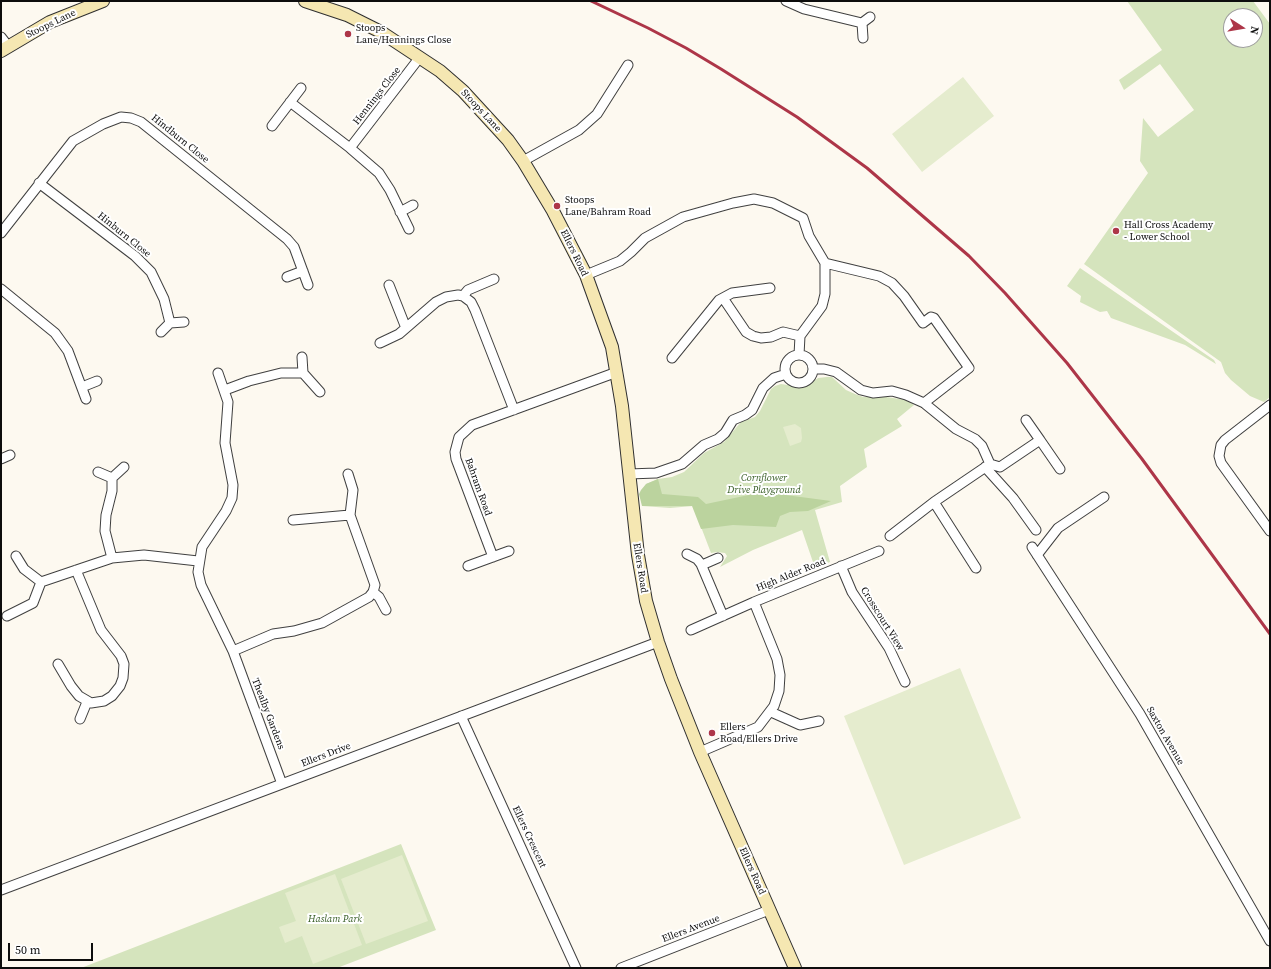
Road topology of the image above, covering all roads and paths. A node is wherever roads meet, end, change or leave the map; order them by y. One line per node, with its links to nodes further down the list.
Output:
1 (103, 1): 7 (street, Stoops Lane)
2 (305, 1): 8 (street, Stoops Lane)
3 (786, 1): 5 (street)
4 (870, 17): 5 (street)
5 (862, 23): 6 (street)
6 (863, 38)
7 (3, 45)
8 (420, 57): 13 (street, Hennings Close); 14 (street, Stoops Lane)
9 (628, 65): 14 (street)
10 (302, 88): 11 (street)
11 (290, 102): 12 (street); 13 (street)
12 (272, 126)
13 (350, 148): 17 (street)
14 (523, 161): 22 (street, Ellers Road)
15 (39, 183): 19 (street, Hindburn Close); 21 (street, Hindburn Close); 31 (street, Hinburn Close)
16 (413, 205): 17 (street)
17 (400, 212): 18 (street)
18 (409, 229)
19 (1, 231)
20 (825, 263): 22 (street); 35 (street); 50 (street)
21 (303, 271): 23 (street); 25 (street, Hindburn Close)
22 (586, 275): 41 (street, Ellers Road)
23 (287, 277)
24 (494, 279): 29 (street)
25 (308, 285)
26 (389, 285): 33 (street)
27 (1, 288): 46 (street)
28 (770, 288): 30 (street)
29 (463, 296): 33 (street); 52 (street)
30 (723, 298): 35 (street); 39 (street)
31 (170, 322): 32 (street); 34 (street)
32 (184, 322)
33 (406, 328): 36 (street)
34 (160, 332)
35 (800, 336): 37 (street)
36 (380, 342)
37 (799, 355): 40 (street); 44 (street)
38 (302, 357): 43 (street)
39 (672, 358)
40 (813, 369): 44 (street); 50 (street)
41 (617, 372): 52 (street, Bahram Road); 60 (street, Ellers Road)
42 (218, 373): 47 (street, Thealby Gardens)
43 (304, 373): 47 (street); 48 (street)
44 (786, 374): 60 (street)
45 (97, 381): 46 (street)
46 (82, 387): 49 (street)
47 (225, 390): 76 (street, Thealby Gardens)
48 (320, 392)
49 (86, 399)
50 (924, 403): 55 (street)
51 (1270, 405): 67 (street)
52 (514, 410): 73 (street, Bahram Road)
53 (1026, 420): 54 (street)
54 (1040, 440): 55 (street); 57 (street)
55 (988, 465): 63 (street); 66 (street)
56 (124, 467): 61 (street)
57 (1060, 470)
58 (98, 472): 61 (street)
59 (348, 474): 64 (street)
60 (629, 474): 89 (street, Ellers Road)
61 (112, 478): 74 (street)
62 (1104, 497): 102 (street, Saxton Avenue)
63 (934, 502): 68 (street); 80 (street)
64 (350, 515): 65 (street); 83 (street)
65 (293, 520)
66 (1036, 530)
67 (1270, 531)
68 (890, 536)
69 (508, 551): 73 (street)
70 (879, 551): 79 (street, High Alder Road)
71 (687, 554): 78 (street)
72 (16, 556): 82 (street)
73 (493, 556): 77 (street)
74 (112, 558): 76 (street); 81 (street)
75 (718, 558): 78 (street)
76 (198, 561): 90 (street, Thealby Gardens)
77 (468, 566)
78 (702, 566): 87 (street)
79 (841, 566): 84 (street, High Alder Road); 92 (street, Crosscourt View)
80 (976, 568)
81 (76, 570): 82 (street); 93 (street)
82 (41, 582): 86 (street)
83 (373, 592): 85 (street); 90 (street)
84 (754, 602): 87 (street); 94 (street, High Alder Road)
85 (386, 610)
86 (7, 616)
87 (723, 616): 88 (street)
88 (691, 630)
89 (658, 642): 95 (street, Ellers Drive); 98 (street, Ellers Road)
90 (232, 651): 99 (street, Thealby Gardens)
91 (58, 664): 93 (street)
92 (905, 682)
93 (87, 702): 96 (street)
94 (771, 712): 97 (street); 98 (street, High Alder Road)
95 (461, 716): 99 (street, Ellers Drive); 103 (street, Ellers Crescent)
96 (80, 719)
97 (819, 721)
98 (700, 752): 101 (street, Ellers Road)
99 (282, 784): 100 (street, Ellers Drive)
100 (1, 890)
101 (769, 910): 104 (street, Ellers Avenue); 105 (street, Ellers Road)
102 (1270, 941)
103 (576, 968)
104 (621, 968)
105 (795, 968)

